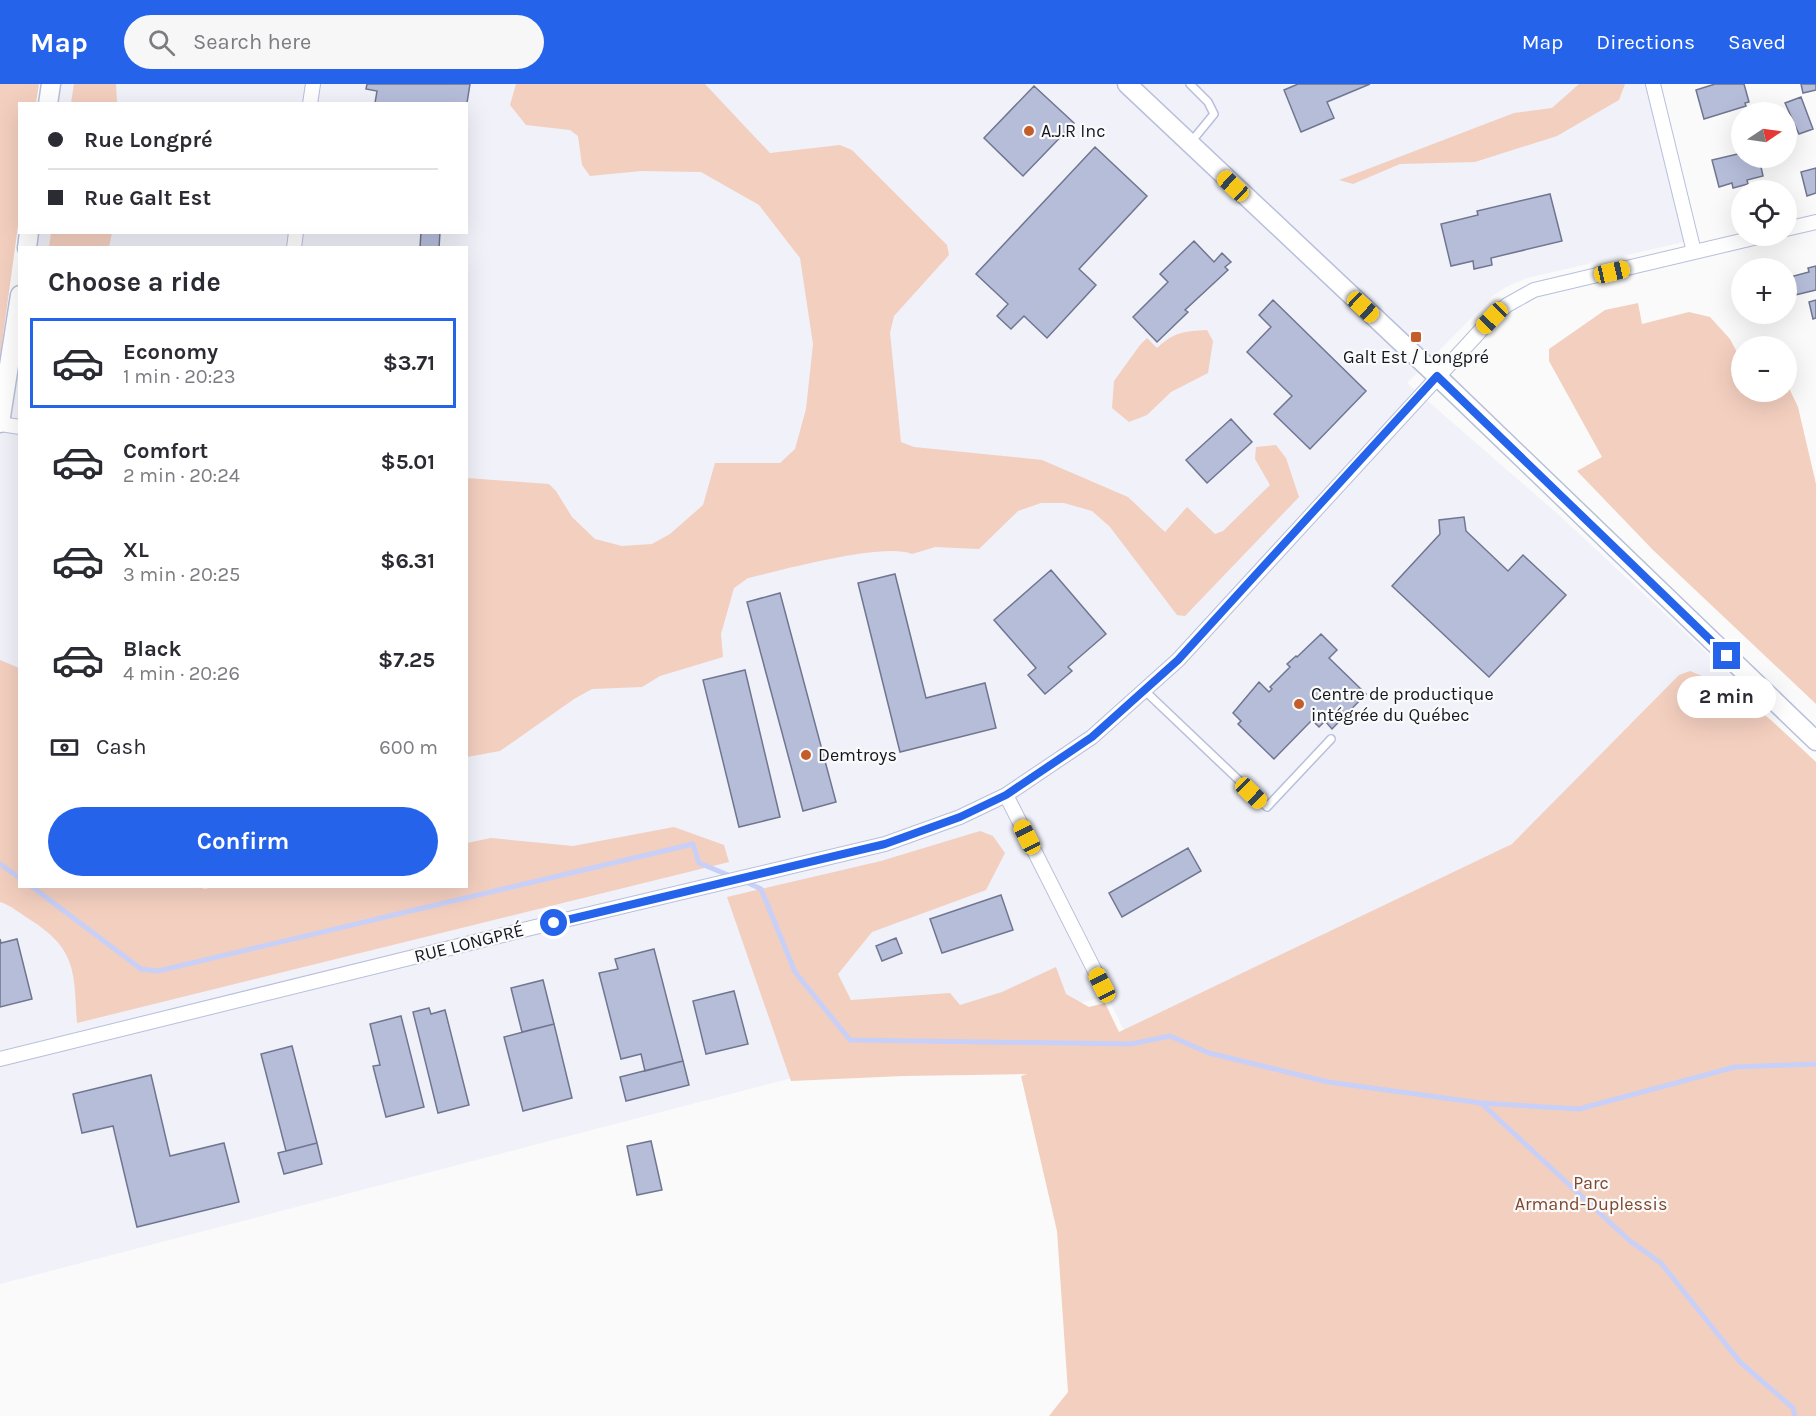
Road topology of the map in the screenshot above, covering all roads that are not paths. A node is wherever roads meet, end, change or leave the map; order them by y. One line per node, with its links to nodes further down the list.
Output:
1 (51, 84): 6 (street)
2 (313, 84): 7 (street)
3 (1127, 84): 8 (street)
4 (1190, 84): 8 (lane)
5 (1653, 84): 12 (street)
6 (48, 102)
7 (310, 102)
8 (1189, 144): 14 (street)
9 (1816, 222): 10 (street)
10 (1797, 227)
11 (1731, 243): 12 (street, RUE LONGPRÉ)
12 (1694, 252): 14 (street, RUE LONGPRÉ)
13 (18, 308): 15 (street)
14 (1437, 376): 17 (street, RUE LONGPRÉ); 19 (street)
15 (0, 424): 16 (street)
16 (18, 427)
17 (1144, 690): 18 (lane); 20 (street, RUE LONGPRÉ)
18 (1332, 739)
19 (1816, 741)
20 (1006, 795): 21 (street); 22 (street, RUE LONGPRÉ)
21 (1102, 985)
22 (0, 1059)

